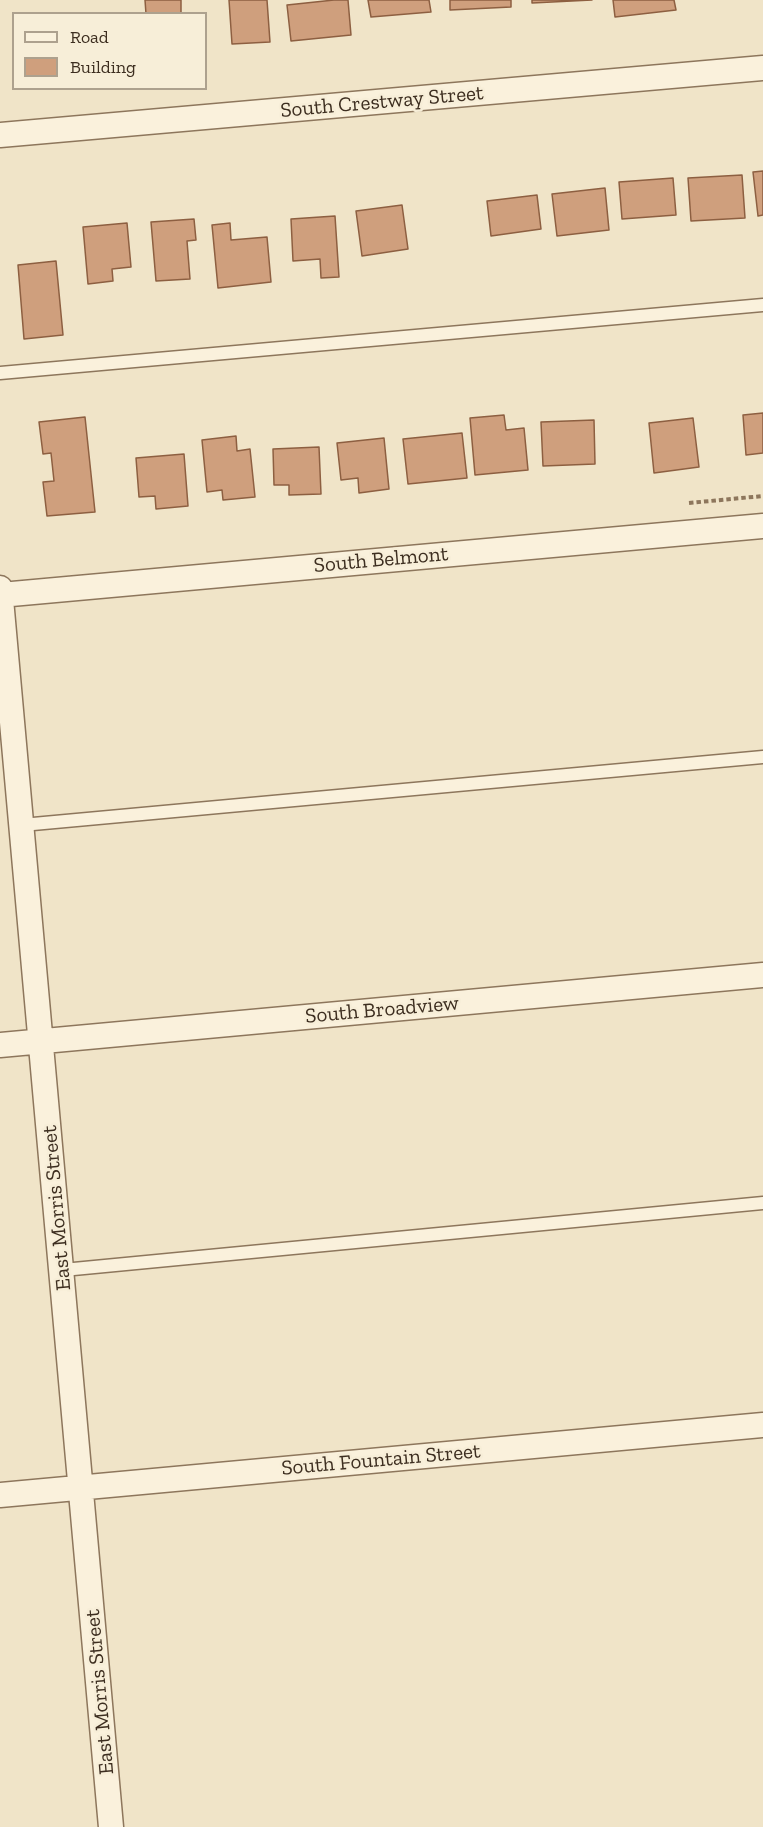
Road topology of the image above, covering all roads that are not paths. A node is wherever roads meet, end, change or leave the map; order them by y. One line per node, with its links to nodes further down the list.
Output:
1 (763, 68): 2 (street, South Crestway Street)
2 (0, 135)
3 (763, 305): 4 (lane)
4 (0, 373)
5 (763, 526): 7 (street, South Belmont)
6 (0, 588): 7 (street, East Morris Street)
7 (0, 595): 9 (street, East Morris Street)
8 (763, 758): 9 (lane)
9 (22, 825): 11 (street, East Morris Street)
10 (763, 975): 11 (street, South Broadview)
11 (42, 1041): 12 (street, South Broadview); 14 (street, East Morris Street)
12 (0, 1045)
13 (763, 1203): 14 (lane)
14 (63, 1270): 16 (street, East Morris Street)
15 (763, 1425): 16 (street, South Fountain Street)
16 (82, 1488): 17 (street, South Fountain Street); 18 (street, East Morris Street)
17 (0, 1495)
18 (111, 1827)

